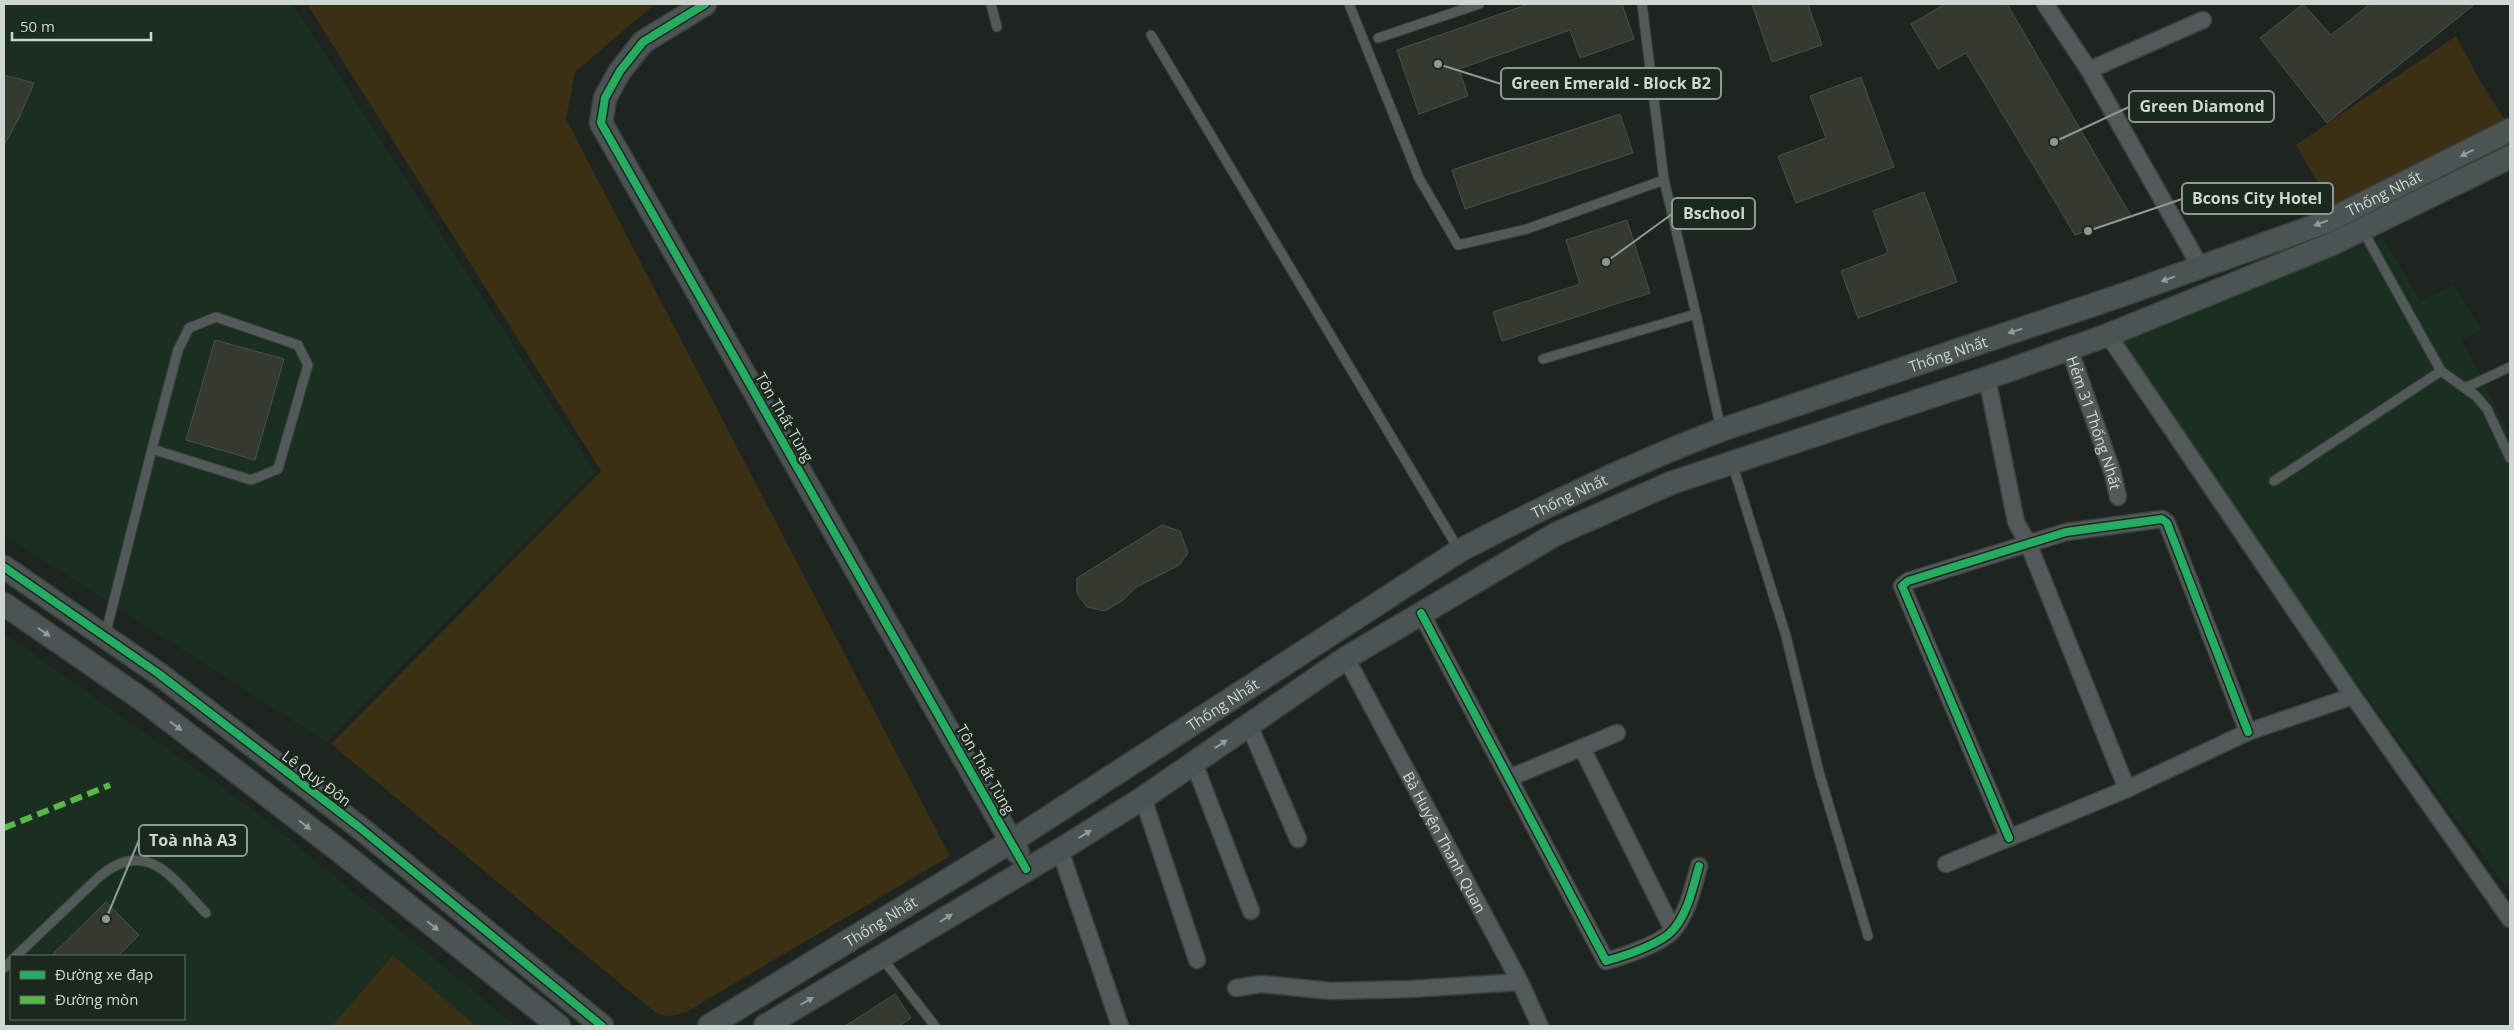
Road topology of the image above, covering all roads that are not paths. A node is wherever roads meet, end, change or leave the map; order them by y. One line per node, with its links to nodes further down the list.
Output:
1 (705, 4): 53 (main road, Tôn Thất Tùng)
2 (991, 4): 8 (lane)
3 (1349, 4): 14 (lane)
4 (1479, 4): 10 (lane)
5 (1642, 4): 14 (lane)
6 (2045, 4): 11 (street)
7 (2203, 20): 11 (street)
8 (997, 27)
9 (1151, 35): 33 (lane)
10 (1378, 38)
11 (2088, 70): 16 (street)
12 (2510, 130): 16 (main road, Thống Nhất, one-way to 16)
13 (2510, 157): 15 (main road, Thống Nhất)
14 (1664, 180): 17 (lane)
15 (2362, 229): 19 (main road, Thống Nhất); 23 (lane)
16 (2200, 268): 18 (main road, Thống Nhất, one-way to 18)
17 (1696, 314): 21 (lane); 26 (lane)
18 (2057, 317): 20 (main road); 26 (main road, Thống Nhất, one-way to 26)
19 (2108, 335): 20 (main road, Thống Nhất); 40 (street)
20 (2069, 348): 24 (main road, Thống Nhất); 31 (street, Hẻm 31 Thống Nhất)
21 (1543, 358)
22 (2510, 367): 25 (lane)
23 (2441, 371): 25 (lane); 30 (lane)
24 (1988, 378): 29 (main road, Thống Nhất); 32 (street)
25 (2465, 388): 28 (lane)
26 (1721, 430): 33 (main road, Thống Nhất)
27 (152, 449): 27 (lane); 37 (lane)
28 (2510, 458)
29 (1732, 462): 36 (main road, Thống Nhất); 63 (lane)
30 (2274, 482)
31 (2118, 498)
32 (2028, 543): 43 (street); 48 (street); 51 (street)
33 (1459, 550): 53 (main road, Thống Nhất)
34 (4, 567): 37 (main road, Lê Quý Đôn)
35 (4, 604): 41 (main road, one-way to 41)
36 (1421, 613): 38 (main road, Thống Nhất); 47 (street)
37 (105, 636): 39 (main road, Lê Quý Đôn)
38 (1346, 658): 42 (main road, Thống Nhất); 67 (street, Bà Huyện Thanh Quan)
39 (159, 674): 41 (main road); 50 (main road, Lê Quý Đôn)
40 (2353, 696): 43 (street); 61 (street)
41 (143, 700): 55 (main road, one-way to 55)
42 (1249, 725): 46 (main road, Thống Nhất, one-way to 42); 52 (street)
43 (2248, 732): 48 (street)
44 (1617, 733): 45 (street)
45 (1582, 748): 47 (street); 62 (street)
46 (1194, 763): 49 (main road, Thống Nhất); 59 (street)
47 (1509, 778): 62 (street)
48 (2127, 789): 51 (street)
49 (1143, 798): 54 (main road, Thống Nhất, one-way to 49); 66 (street)
50 (359, 827): 55 (main road); 71 (main road, Lê Quý Đôn)
51 (2009, 838): 56 (street)
52 (1298, 840)
53 (1012, 841): 58 (main road, Tôn Thất Tùng); 72 (main road, Thống Nhất)
54 (1060, 850): 58 (main road, Thống Nhất); 74 (street)
55 (341, 852): 70 (main road, one-way to 70)
56 (1946, 864)
57 (1700, 866): 62 (street)
58 (1026, 869): 65 (main road, Thống Nhất, one-way to 58)
59 (1251, 911)
60 (206, 913): 64 (lane)
61 (2510, 919)
62 (1673, 930)
63 (1868, 936)
64 (17, 955)
65 (882, 958): 69 (main road, Thống Nhất, one-way to 65); 73 (lane)
66 (1197, 960)
67 (1520, 982): 68 (street); 75 (street, Bà Huyện Thanh Quan)
68 (1236, 988)
69 (774, 1024)
70 (558, 1026)
71 (602, 1026)
72 (709, 1026)
73 (936, 1026)
74 (1120, 1026)
75 (1540, 1026)

